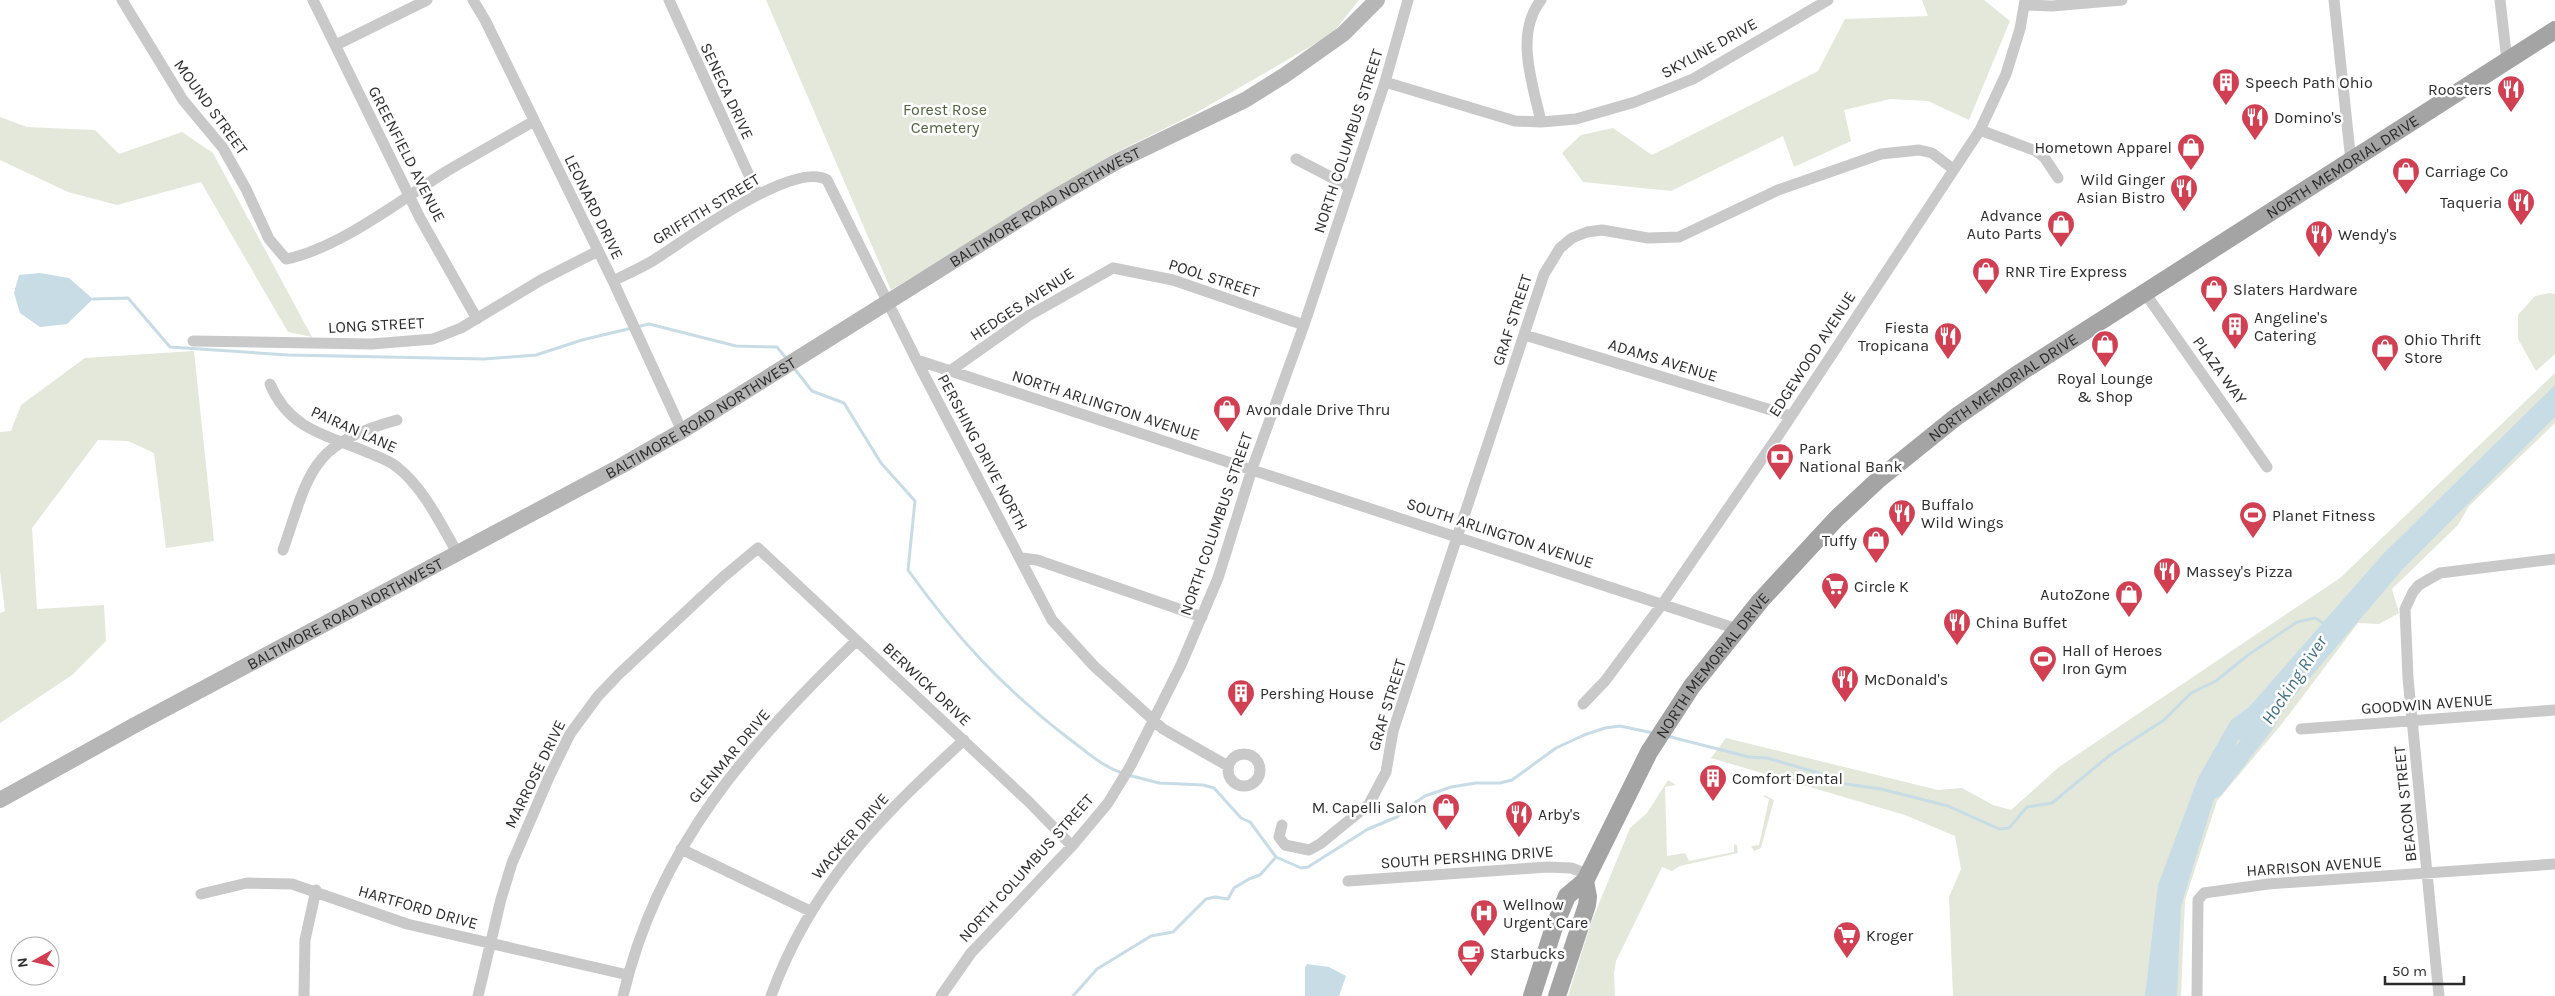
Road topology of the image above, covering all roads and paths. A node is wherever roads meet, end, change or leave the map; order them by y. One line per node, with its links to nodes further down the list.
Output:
1 (122, 0): 27 (street, MOUND STREET)
2 (313, 0): 15 (street, GREENFIELD AVENUE)
3 (427, 0): 15 (street)
4 (473, 0): 18 (street, LEONARD DRIVE)
5 (670, 0): 28 (street, SENECA DRIVE)
6 (1377, 0): 33 (main road, BALTIMORE ROAD NORTHWEST)
7 (1408, 0): 17 (street, NORTH COLUMBUS STREET)
8 (1541, 0): 19 (street)
9 (1828, 0): 19 (street, SKYLINE DRIVE)
10 (2122, 0): 13 (street)
11 (2334, 0): 22 (street)
12 (2500, 0): 16 (street)
13 (2025, 3): 20 (street, EDGEWOOD AVENUE)
14 (2555, 30): 16 (main road, NORTH MEMORIAL DRIVE)
15 (336, 45): 27 (street, GREENFIELD AVENUE)
16 (2507, 61): 22 (main road, NORTH MEMORIAL DRIVE)
17 (1385, 82): 19 (street, SKYLINE DRIVE); 26 (street, NORTH COLUMBUS STREET)
18 (534, 122): 27 (street); 29 (street, LEONARD DRIVE)
19 (1541, 122)
20 (1980, 130): 23 (street, EDGEWOOD AVENUE); 25 (street)
21 (1296, 159): 26 (street)
22 (2351, 162): 32 (main road, NORTH MEMORIAL DRIVE)
23 (1953, 169): 36 (street, GRAF STREET); 41 (street, EDGEWOOD AVENUE)
24 (820, 175): 28 (street, GRIFFITH STREET); 33 (street, PERSHING DRIVE NORTH)
25 (2058, 178)
26 (1350, 187): 35 (street, NORTH COLUMBUS STREET)
27 (410, 195): 34 (street, GREENFIELD AVENUE)
28 (758, 195): 31 (street, GRIFFITH STREET)
29 (598, 252): 31 (street, LEONARD DRIVE); 34 (street, LONG STREET)
30 (1113, 268): 35 (street, POOL STREET); 39 (street, HEDGES AVENUE)
31 (613, 281): 43 (street, LEONARD DRIVE)
32 (2145, 293): 45 (street, PLAZA WAY); 55 (main road, NORTH MEMORIAL DRIVE)
33 (888, 302): 38 (street, PERSHING DRIVE NORTH); 43 (main road, BALTIMORE ROAD NORTHWEST)
34 (477, 319): 37 (street, LONG STREET)
35 (1304, 325): 46 (street, NORTH COLUMBUS STREET)
36 (1525, 335): 41 (street, ADAMS AVENUE); 47 (street, GRAF STREET)
37 (193, 342)
38 (917, 360): 39 (street, NORTH ARLINGTON AVENUE); 51 (street, PERSHING DRIVE NORTH)
39 (950, 371): 46 (street, NORTH ARLINGTON AVENUE)
40 (270, 384): 44 (street, PAIRAN LANE)
41 (1791, 416): 53 (street, EDGEWOOD AVENUE)
42 (397, 420): 44 (street)
43 (682, 431): 50 (main road, BALTIMORE ROAD NORTHWEST)
44 (340, 442): 49 (street); 50 (street, PAIRAN LANE)
45 (2267, 467)
46 (1252, 469): 47 (street, SOUTH ARLINGTON AVENUE); 54 (street, NORTH COLUMBUS STREET)
47 (1458, 536): 53 (street, SOUTH ARLINGTON AVENUE); 65 (street, GRAF STREET)
48 (758, 548): 56 (street, BERWICK DRIVE); 75 (street, MARROSE DRIVE)
49 (283, 550)
50 (458, 554): 64 (main road, BALTIMORE ROAD NORTHWEST)
51 (1022, 558): 54 (street); 59 (street, PERSHING DRIVE NORTH)
52 (2555, 559): 60 (street, BEACON STREET)
53 (1663, 603): 55 (street, SOUTH ARLINGTON AVENUE); 57 (street, EDGEWOOD AVENUE)
54 (1202, 617): 59 (street, NORTH COLUMBUS STREET)
55 (1737, 629): 70 (main road, NORTH MEMORIAL DRIVE)
56 (856, 640): 62 (street, BERWICK DRIVE); 67 (street, GLENMAR DRIVE)
57 (1583, 704)
58 (2555, 710): 60 (street, GOODWIN AVENUE)
59 (1153, 719): 63 (street, PERSHING DRIVE NORTH); 66 (street, NORTH COLUMBUS STREET)
60 (2414, 721): 61 (street, GOODWIN AVENUE); 69 (street, BEACON STREET)
61 (2301, 729)
62 (964, 740): 66 (street, BERWICK DRIVE); 74 (street, WACKER DRIVE)
63 (1228, 766)
64 (0, 800)
65 (1282, 825)
66 (1072, 846): 81 (street, NORTH COLUMBUS STREET)
67 (681, 849): 74 (street); 76 (street, GLENMAR DRIVE)
68 (2555, 864): 69 (street, HARRISON AVENUE)
69 (2428, 874): 84 (street, HARRISON AVENUE); 85 (street, BEACON STREET)
70 (1587, 878): 71 (street, SOUTH PERSHING DRIVE); 82 (main road, NORTH MEMORIAL DRIVE); 83 (main road)
71 (1348, 881)
72 (316, 890): 73 (street, HARTFORD DRIVE); 75 (street, HARTFORD DRIVE); 77 (street)
73 (201, 894)
74 (810, 911): 80 (street, WACKER DRIVE)
75 (490, 944): 76 (street, HARTFORD DRIVE); 78 (street, MARROSE DRIVE)
76 (628, 974): 79 (street, GLENMAR DRIVE)
77 (304, 996)
78 (478, 996)
79 (623, 996)
80 (771, 996)
81 (940, 996)
82 (1532, 996)
83 (1557, 996)
84 (2197, 996)
85 (2438, 996)

